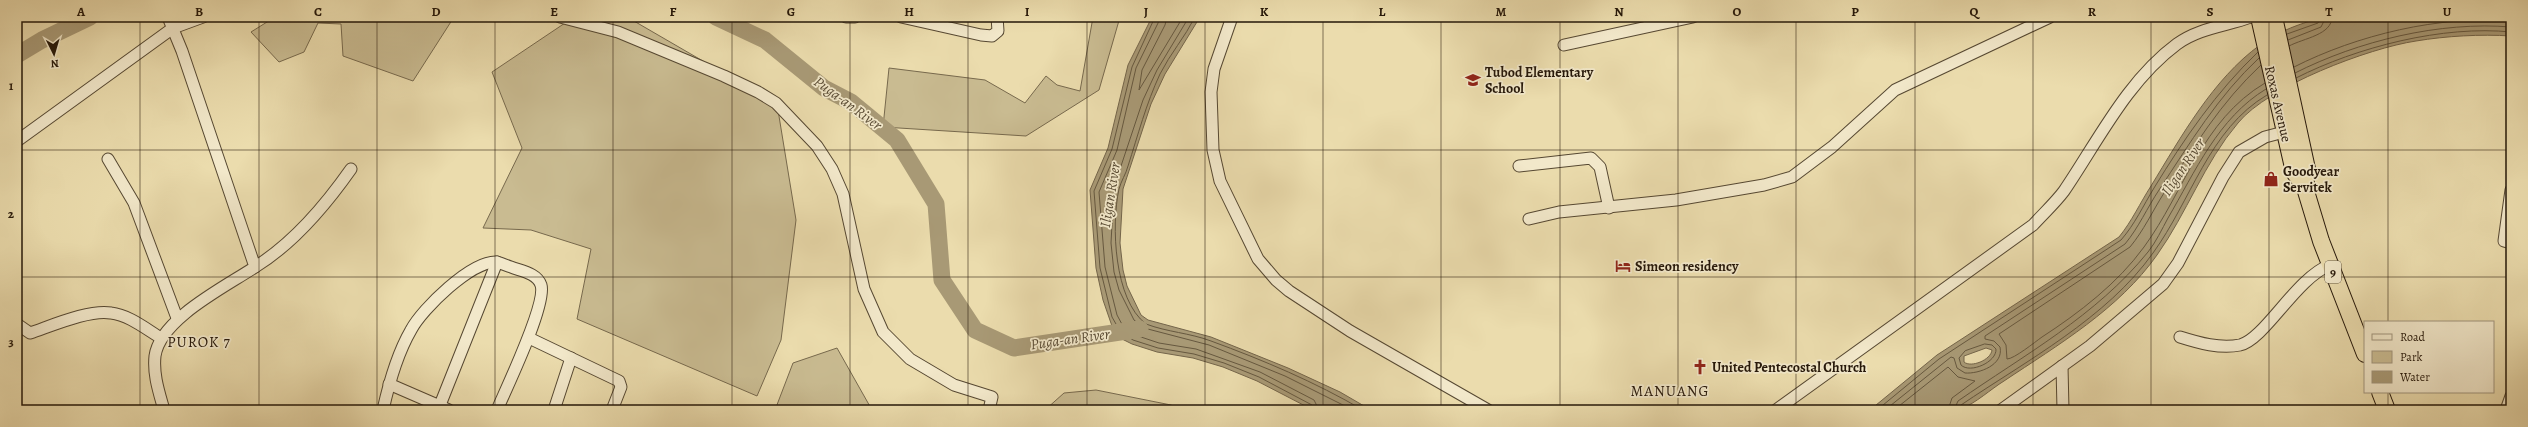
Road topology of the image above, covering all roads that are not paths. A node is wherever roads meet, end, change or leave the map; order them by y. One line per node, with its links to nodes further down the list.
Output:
1 (168, 17): 13 (street)
2 (203, 17): 13 (street)
3 (560, 17): 44 (street)
4 (846, 17): 5 (street)
5 (855, 17)
6 (901, 17): 7 (street)
7 (998, 17)
8 (1232, 17): 45 (street)
9 (1693, 17): 11 (street)
10 (2050, 17): 21 (street)
11 (1672, 19): 14 (street)
12 (2264, 20): 15 (highway, Roxas Avenue / 9); 46 (street)
13 (173, 28): 16 (street); 26 (street)
14 (1564, 45)
15 (2288, 127): 25 (highway, Roxas Avenue / 9); 34 (street)
16 (17, 141)
17 (108, 159): 27 (street)
18 (1519, 166): 21 (street)
19 (351, 169): 26 (street)
20 (2511, 190): 23 (street)
21 (1609, 208): 22 (street)
22 (1529, 219)
23 (2511, 243)
24 (497, 262): 30 (street); 35 (street); 38 (street)
25 (2330, 265): 31 (street); 32 (highway, Roxas Avenue / 9)
26 (255, 267): 27 (street)
27 (177, 318): 29 (street)
28 (17, 324): 29 (street)
29 (161, 338): 39 (street)
30 (529, 338): 33 (street); 41 (street)
31 (2180, 338)
32 (2364, 351)
33 (571, 358): 42 (street); 43 (street)
34 (2062, 366): 47 (street); 48 (street)
35 (389, 384): 38 (street); 40 (street)
36 (2380, 393): 49 (highway)
37 (2511, 396): 50 (street)
38 (442, 409)
39 (164, 410)
40 (383, 410)
41 (497, 410)
42 (554, 410)
43 (612, 410)
44 (989, 410)
45 (1488, 410)
46 (1776, 410)
47 (2001, 410)
48 (2063, 410)
49 (2387, 410)
50 (2506, 410)

